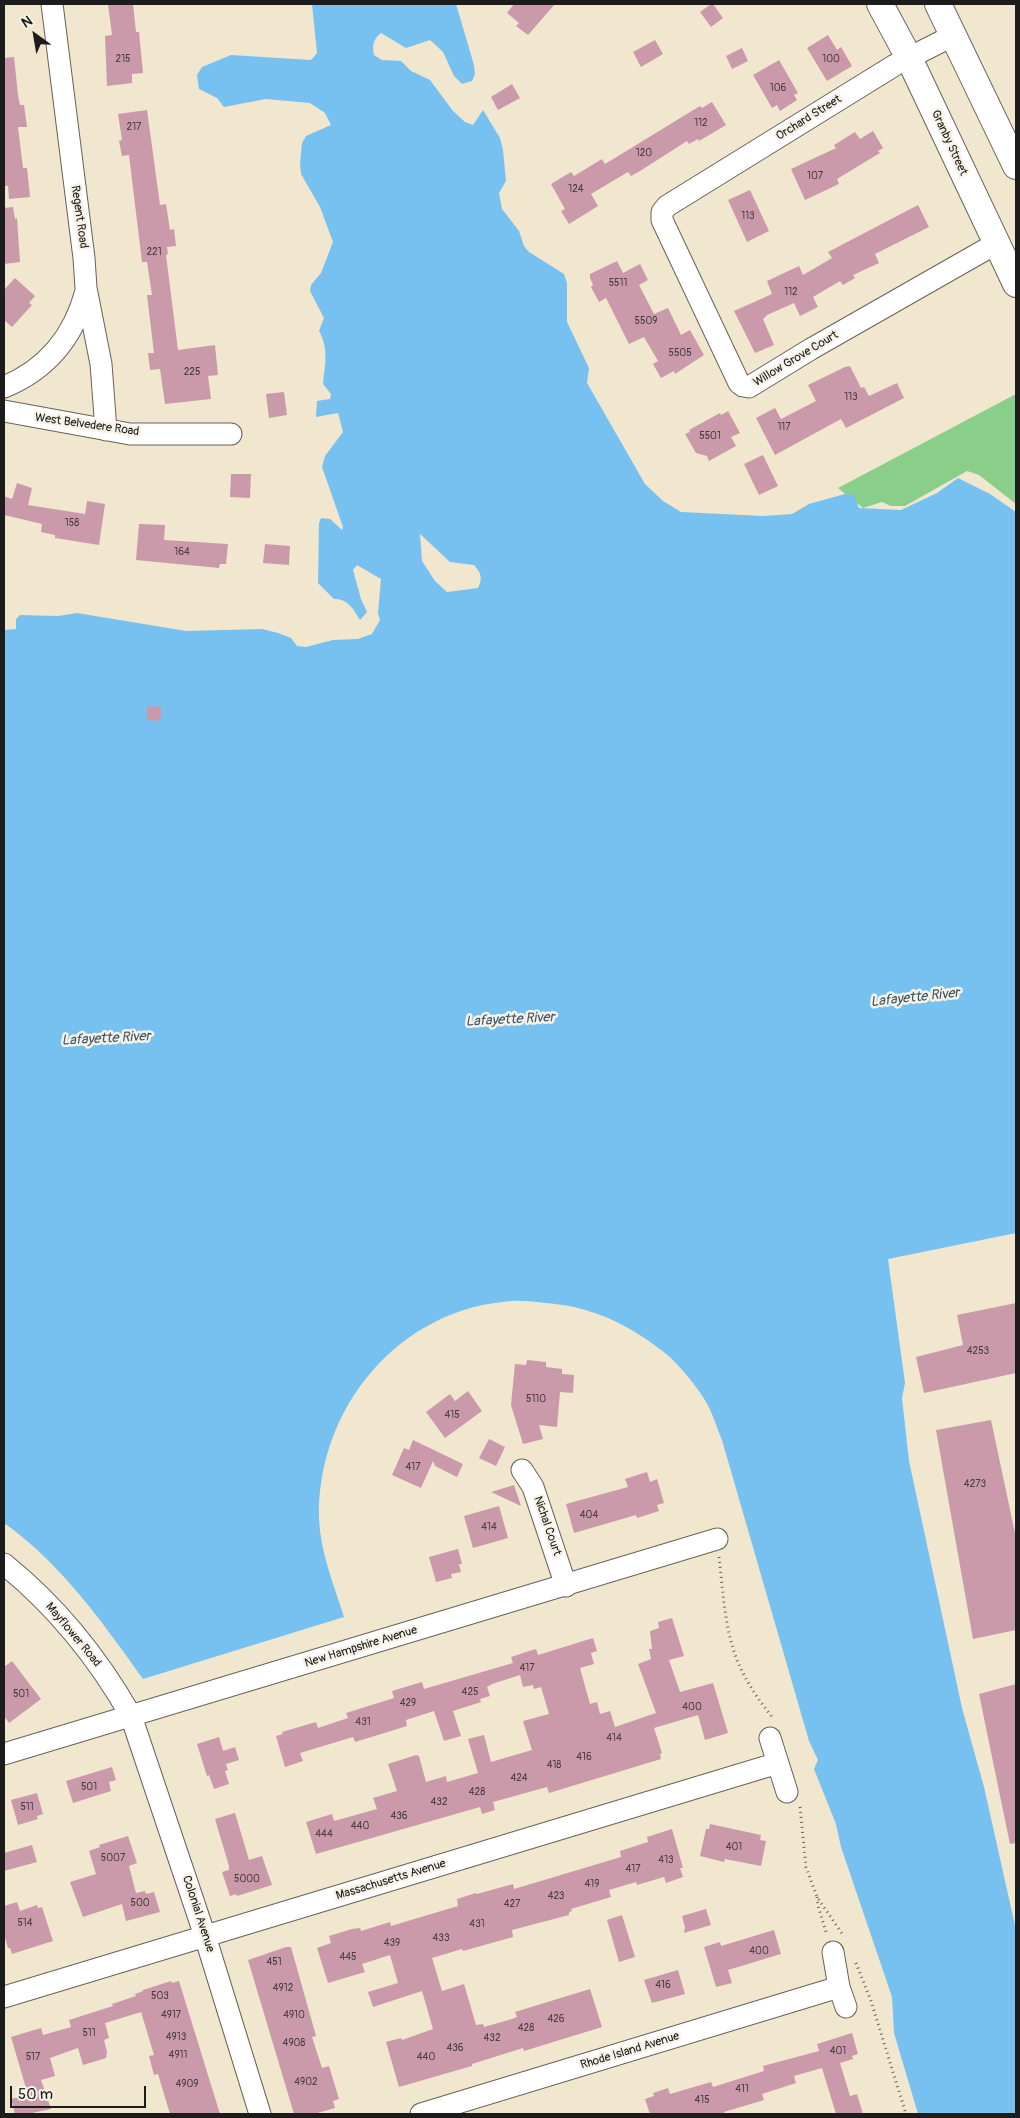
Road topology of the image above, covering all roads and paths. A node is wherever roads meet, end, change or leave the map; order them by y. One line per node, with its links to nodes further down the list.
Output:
1 (52, 4): 10 (street, Regent Road)
2 (882, 4): 5 (main road, Granby Street)
3 (938, 4): 4 (main road)
4 (954, 35): 5 (street, Orchard Street); 6 (main road)
5 (909, 58): 7 (street, Orchard Street); 8 (main road, Granby Street)
6 (1016, 166)
7 (667, 206): 8 (street, Willow Grove Court)
8 (997, 243): 9 (main road, Granby Street)
9 (1016, 284)
10 (86, 288): 11 (street); 13 (street, Regent Road)
11 (4, 387)
12 (4, 411): 13 (street, West Belvedere Road)
13 (106, 430): 14 (street, West Belvedere Road)
14 (231, 434)
15 (522, 1470): 18 (street, Nichal Court)
16 (717, 1539): 18 (street, New Hampshire Avenue); 20 (path)
17 (4, 1564): 19 (street, Mayflower Road)
18 (566, 1586): 19 (street, New Hampshire Avenue)
19 (131, 1716): 21 (street, New Hampshire Avenue); 25 (street, Colonial Avenue)
20 (774, 1731): 22 (street)
21 (4, 1754)
22 (778, 1763): 23 (street); 25 (street, Massachusetts Avenue)
23 (793, 1797): 24 (path)
24 (817, 1897): 26 (path); 26 (path)
25 (206, 1936): 29 (street, Massachusetts Avenue); 31 (street, Colonial Avenue)
26 (841, 1947): 28 (street)
27 (855, 1959): 33 (path)
28 (839, 1987): 30 (street); 32 (street, Rhode Island Avenue)
29 (4, 1997)
30 (846, 2007)
31 (260, 2114)
32 (421, 2114)
33 (906, 2114)

